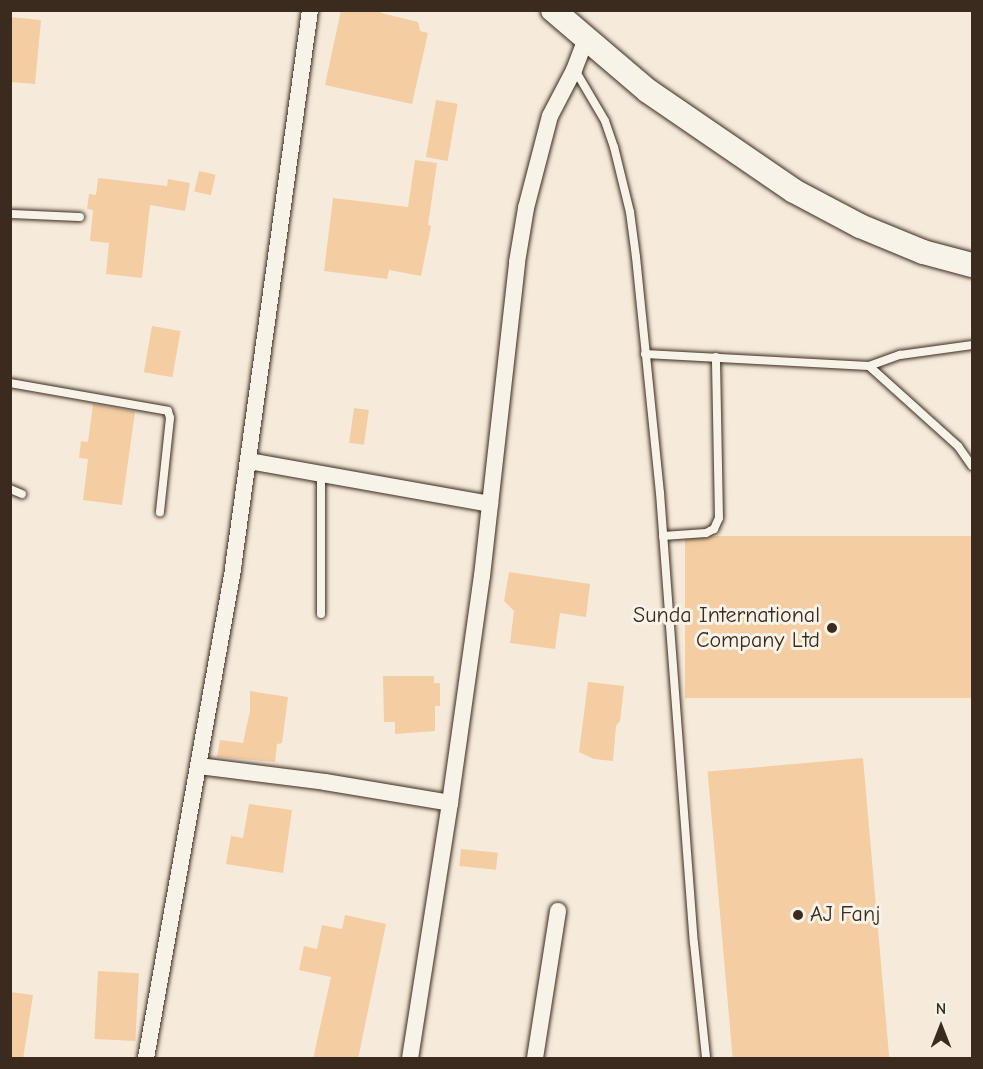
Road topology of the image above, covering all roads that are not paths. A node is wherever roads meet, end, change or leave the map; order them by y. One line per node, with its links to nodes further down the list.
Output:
1 (310, 10): 13 (street)
2 (552, 10): 3 (main road)
3 (585, 39): 4 (street); 7 (main road)
4 (574, 70): 9 (lane); 18 (street)
5 (10, 214): 6 (lane)
6 (80, 218)
7 (972, 265)
8 (972, 345): 11 (lane)
9 (645, 354): 10 (lane); 20 (lane)
10 (716, 357): 11 (lane); 20 (lane)
11 (868, 366): 14 (lane)
12 (10, 383): 19 (lane)
13 (249, 461): 15 (street); 22 (street)
14 (972, 466)
15 (321, 474): 18 (street); 21 (lane)
16 (10, 489): 17 (lane)
17 (22, 494)
18 (489, 504): 23 (street)
19 (160, 512)
20 (663, 536): 28 (lane)
21 (321, 614)
22 (200, 766): 23 (street); 25 (street)
23 (450, 803): 26 (street)
24 (558, 911): 27 (street)
25 (146, 1059)
26 (410, 1059)
27 (535, 1059)
28 (706, 1059)

